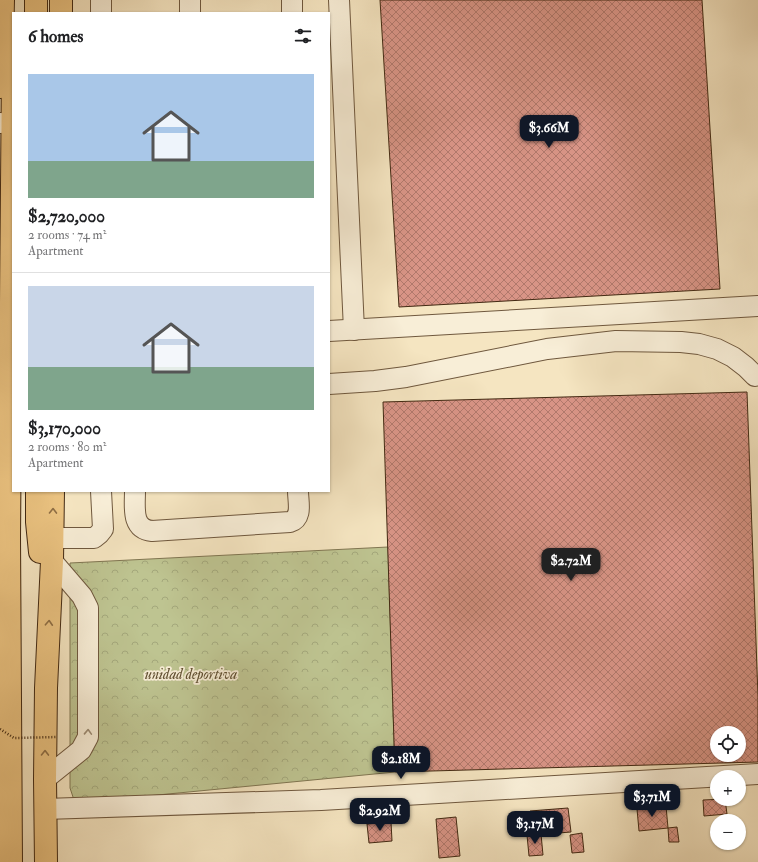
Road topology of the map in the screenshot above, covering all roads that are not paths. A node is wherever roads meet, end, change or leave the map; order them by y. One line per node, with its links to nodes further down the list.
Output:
1 (3, 0): 15 (main road)
2 (14, 0): 9 (main road)
3 (36, 0): 10 (main road)
4 (61, 0): 11 (main road)
5 (101, 0): 12 (street)
6 (190, 0): 13 (street)
7 (292, 0): 14 (street)
8 (339, 0): 18 (street)
9 (14, 12)
10 (36, 12)
11 (61, 12)
12 (101, 12)
13 (190, 12)
14 (292, 12)
15 (0, 128)
16 (12, 182): 33 (main road)
17 (758, 306): 18 (street)
18 (354, 330): 19 (street)
19 (330, 331)
20 (755, 376): 21 (street)
21 (330, 384)
22 (37, 492): 29 (main road)
23 (53, 492): 27 (main road, one-way to 23)
24 (101, 492): 27 (street)
25 (135, 492): 26 (street)
26 (298, 492)
27 (53, 538): 28 (main road)
28 (52, 561): 29 (main road); 31 (street, one-way to 28)
29 (51, 592): 31 (main road, one-way to 29)
30 (758, 774): 32 (street)
31 (44, 779): 32 (main road)
32 (45, 809): 34 (main road)
33 (11, 862)
34 (46, 862)

